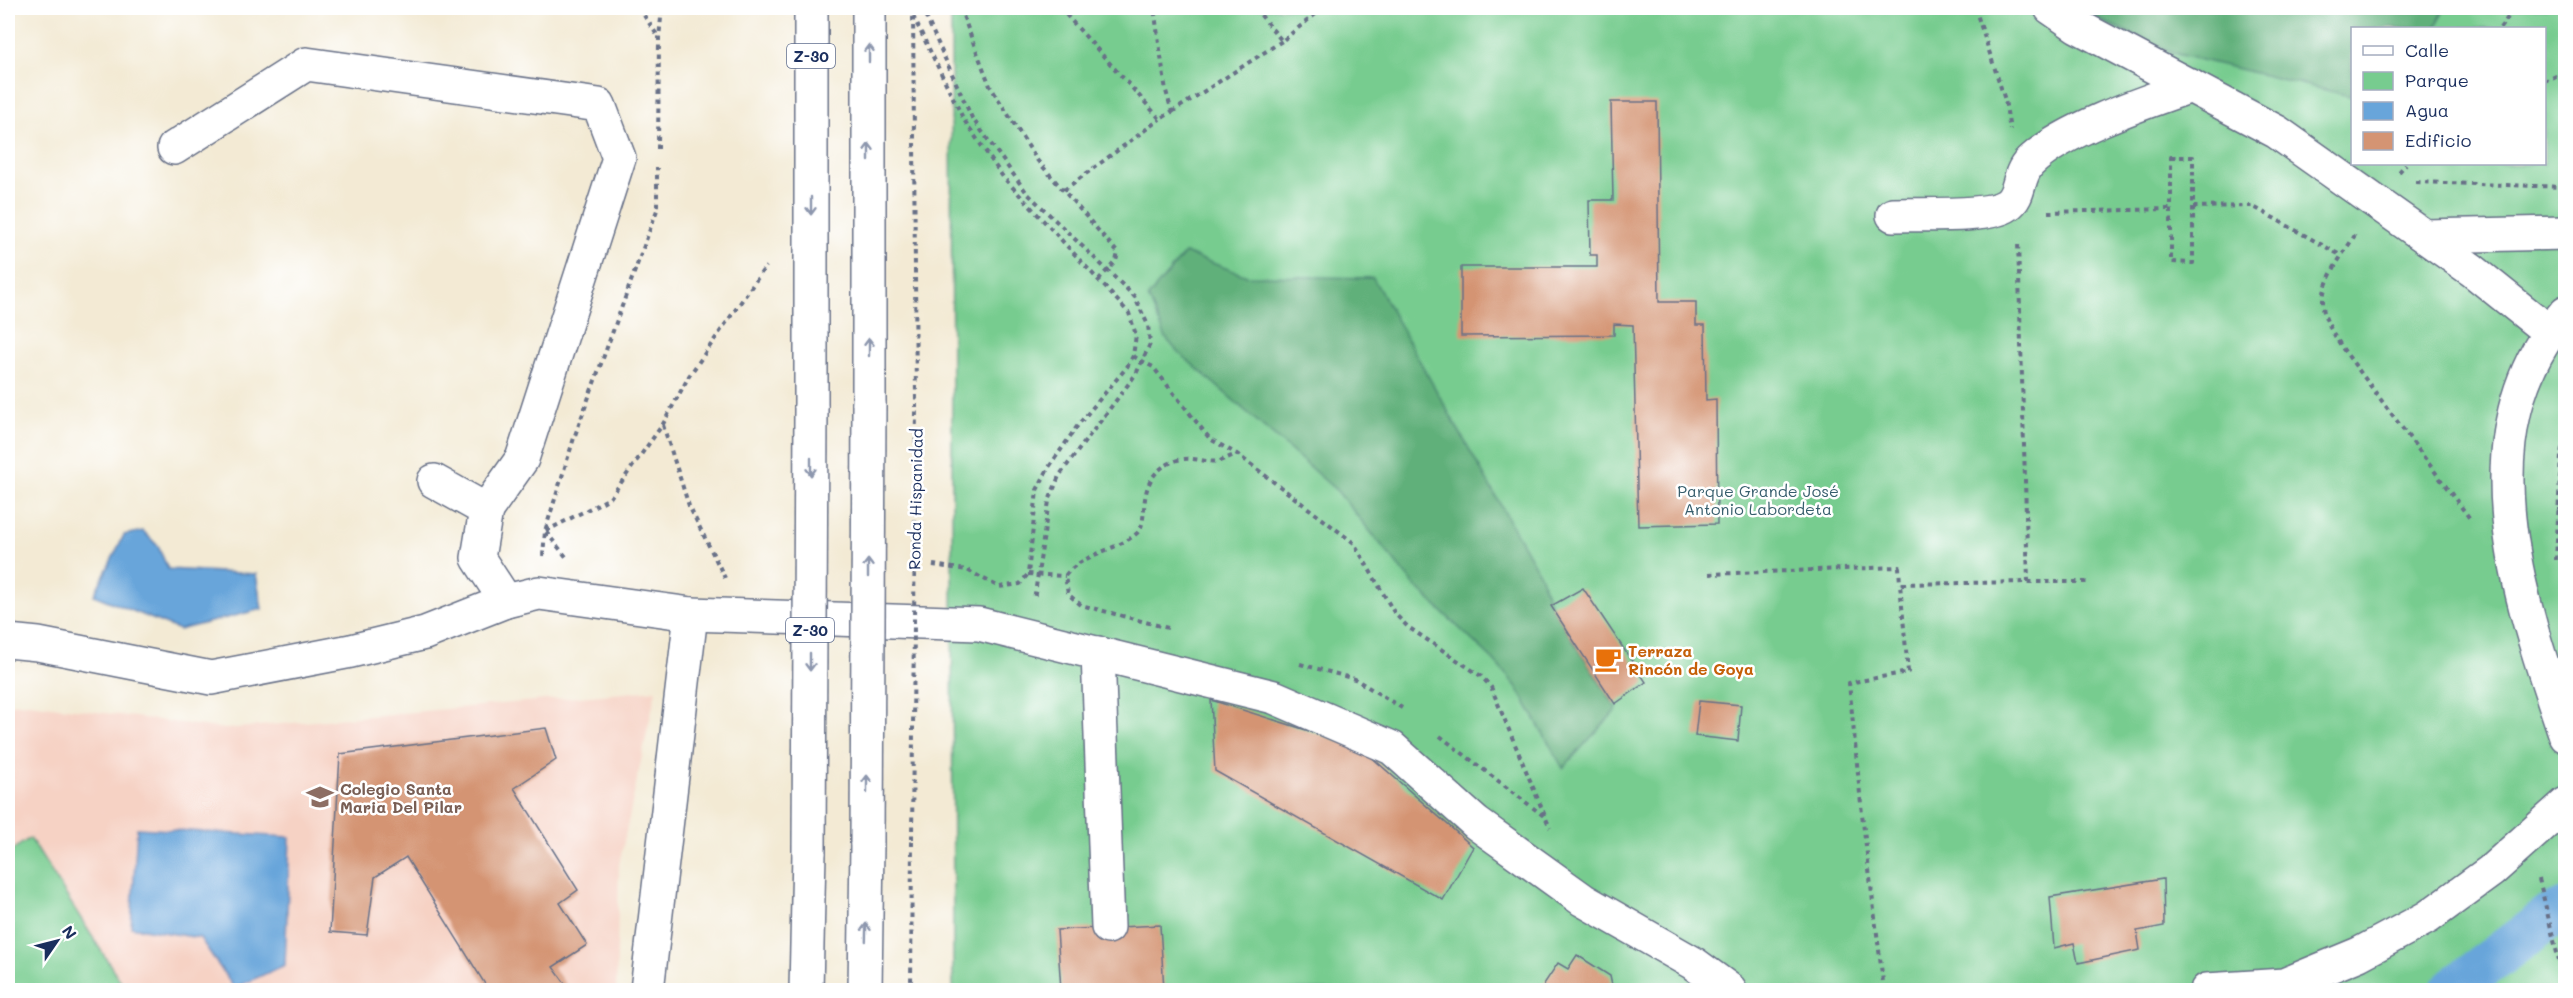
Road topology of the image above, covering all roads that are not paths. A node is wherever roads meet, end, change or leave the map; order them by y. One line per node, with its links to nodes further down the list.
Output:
1 (812, 8): 20 (main road, Z-30, one-way to 20, bridge)
2 (869, 8): 21 (main road, one-way to 2, bridge)
3 (2051, 8): 4 (main road)
4 (2191, 86): 6 (main road); 8 (main road)
5 (174, 148): 11 (main road)
6 (1893, 215)
7 (2565, 233): 8 (main road)
8 (2426, 236): 9 (main road)
9 (2557, 321): 16 (main road)
10 (434, 481): 11 (main road)
11 (486, 510): 12 (main road)
12 (506, 601): 13 (main road); 14 (main road)
13 (691, 614): 15 (main road); 19 (main road)
14 (8, 642)
15 (1098, 653): 18 (main road); 22 (main road)
16 (2565, 736)
17 (2565, 804): 23 (main road)
18 (1108, 927)
19 (647, 990)
20 (806, 990)
21 (865, 990)
22 (1730, 990)
23 (2207, 990)

